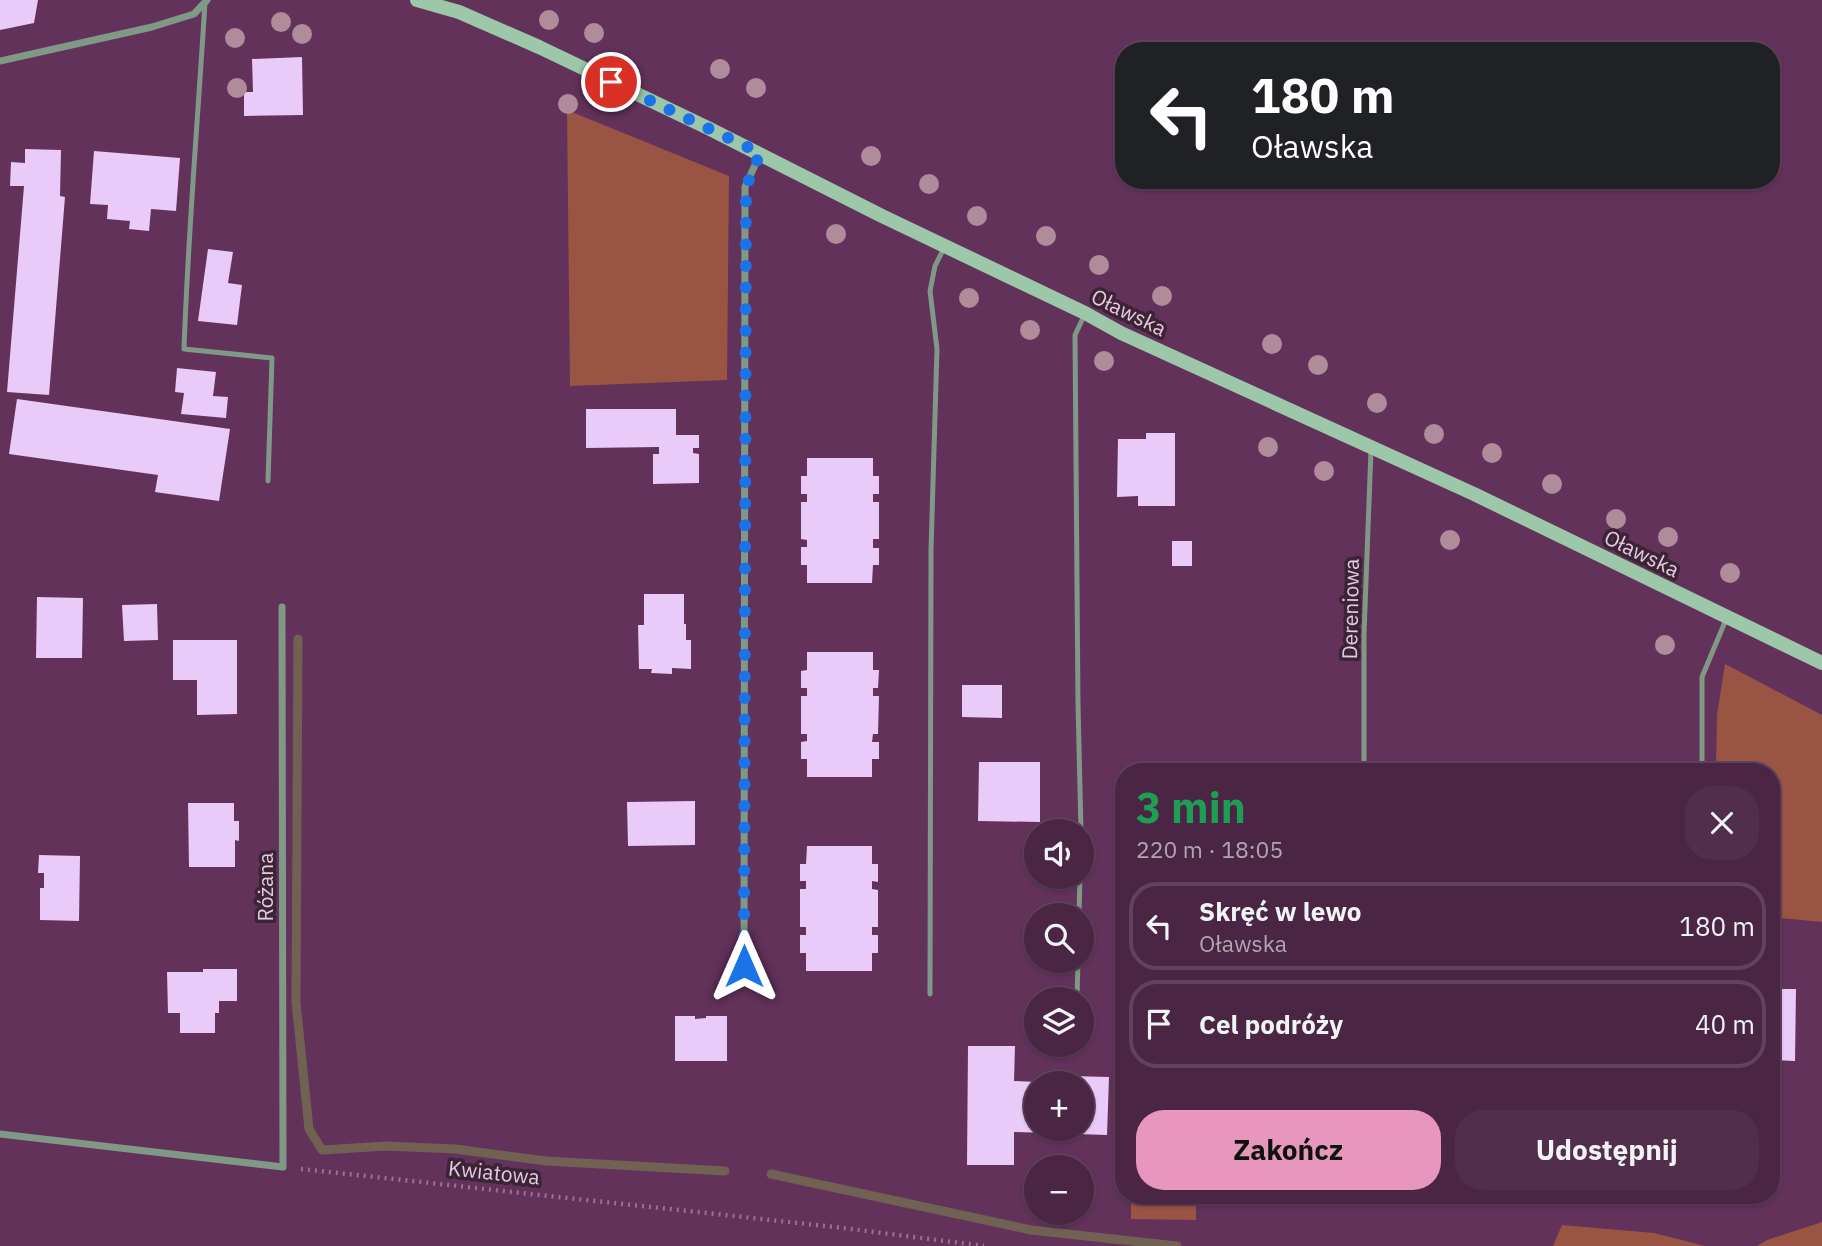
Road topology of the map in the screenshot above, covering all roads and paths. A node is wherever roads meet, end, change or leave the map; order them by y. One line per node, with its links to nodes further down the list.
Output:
1 (417, 0): 4 (street, Oławska)
2 (206, 1): 3 (street); 8 (lane)
3 (0, 61)
4 (760, 153): 5 (street, Oławska); 15 (street)
5 (945, 246): 6 (street, Oławska); 16 (lane)
6 (1085, 313): 7 (street, Oławska); 14 (lane)
7 (1371, 447): 10 (street, Oławska); 12 (lane, Dereniowa)
8 (268, 481)
9 (282, 607): 18 (street, Różana)
10 (1727, 617): 11 (street, Oławska); 13 (lane)
11 (1822, 663)
12 (1364, 763)
13 (1702, 763)
14 (1081, 819)
15 (744, 966)
16 (930, 994)
17 (0, 1134): 18 (street)
18 (283, 1167): 19 (path, Kwiatowa)
19 (984, 1246)

